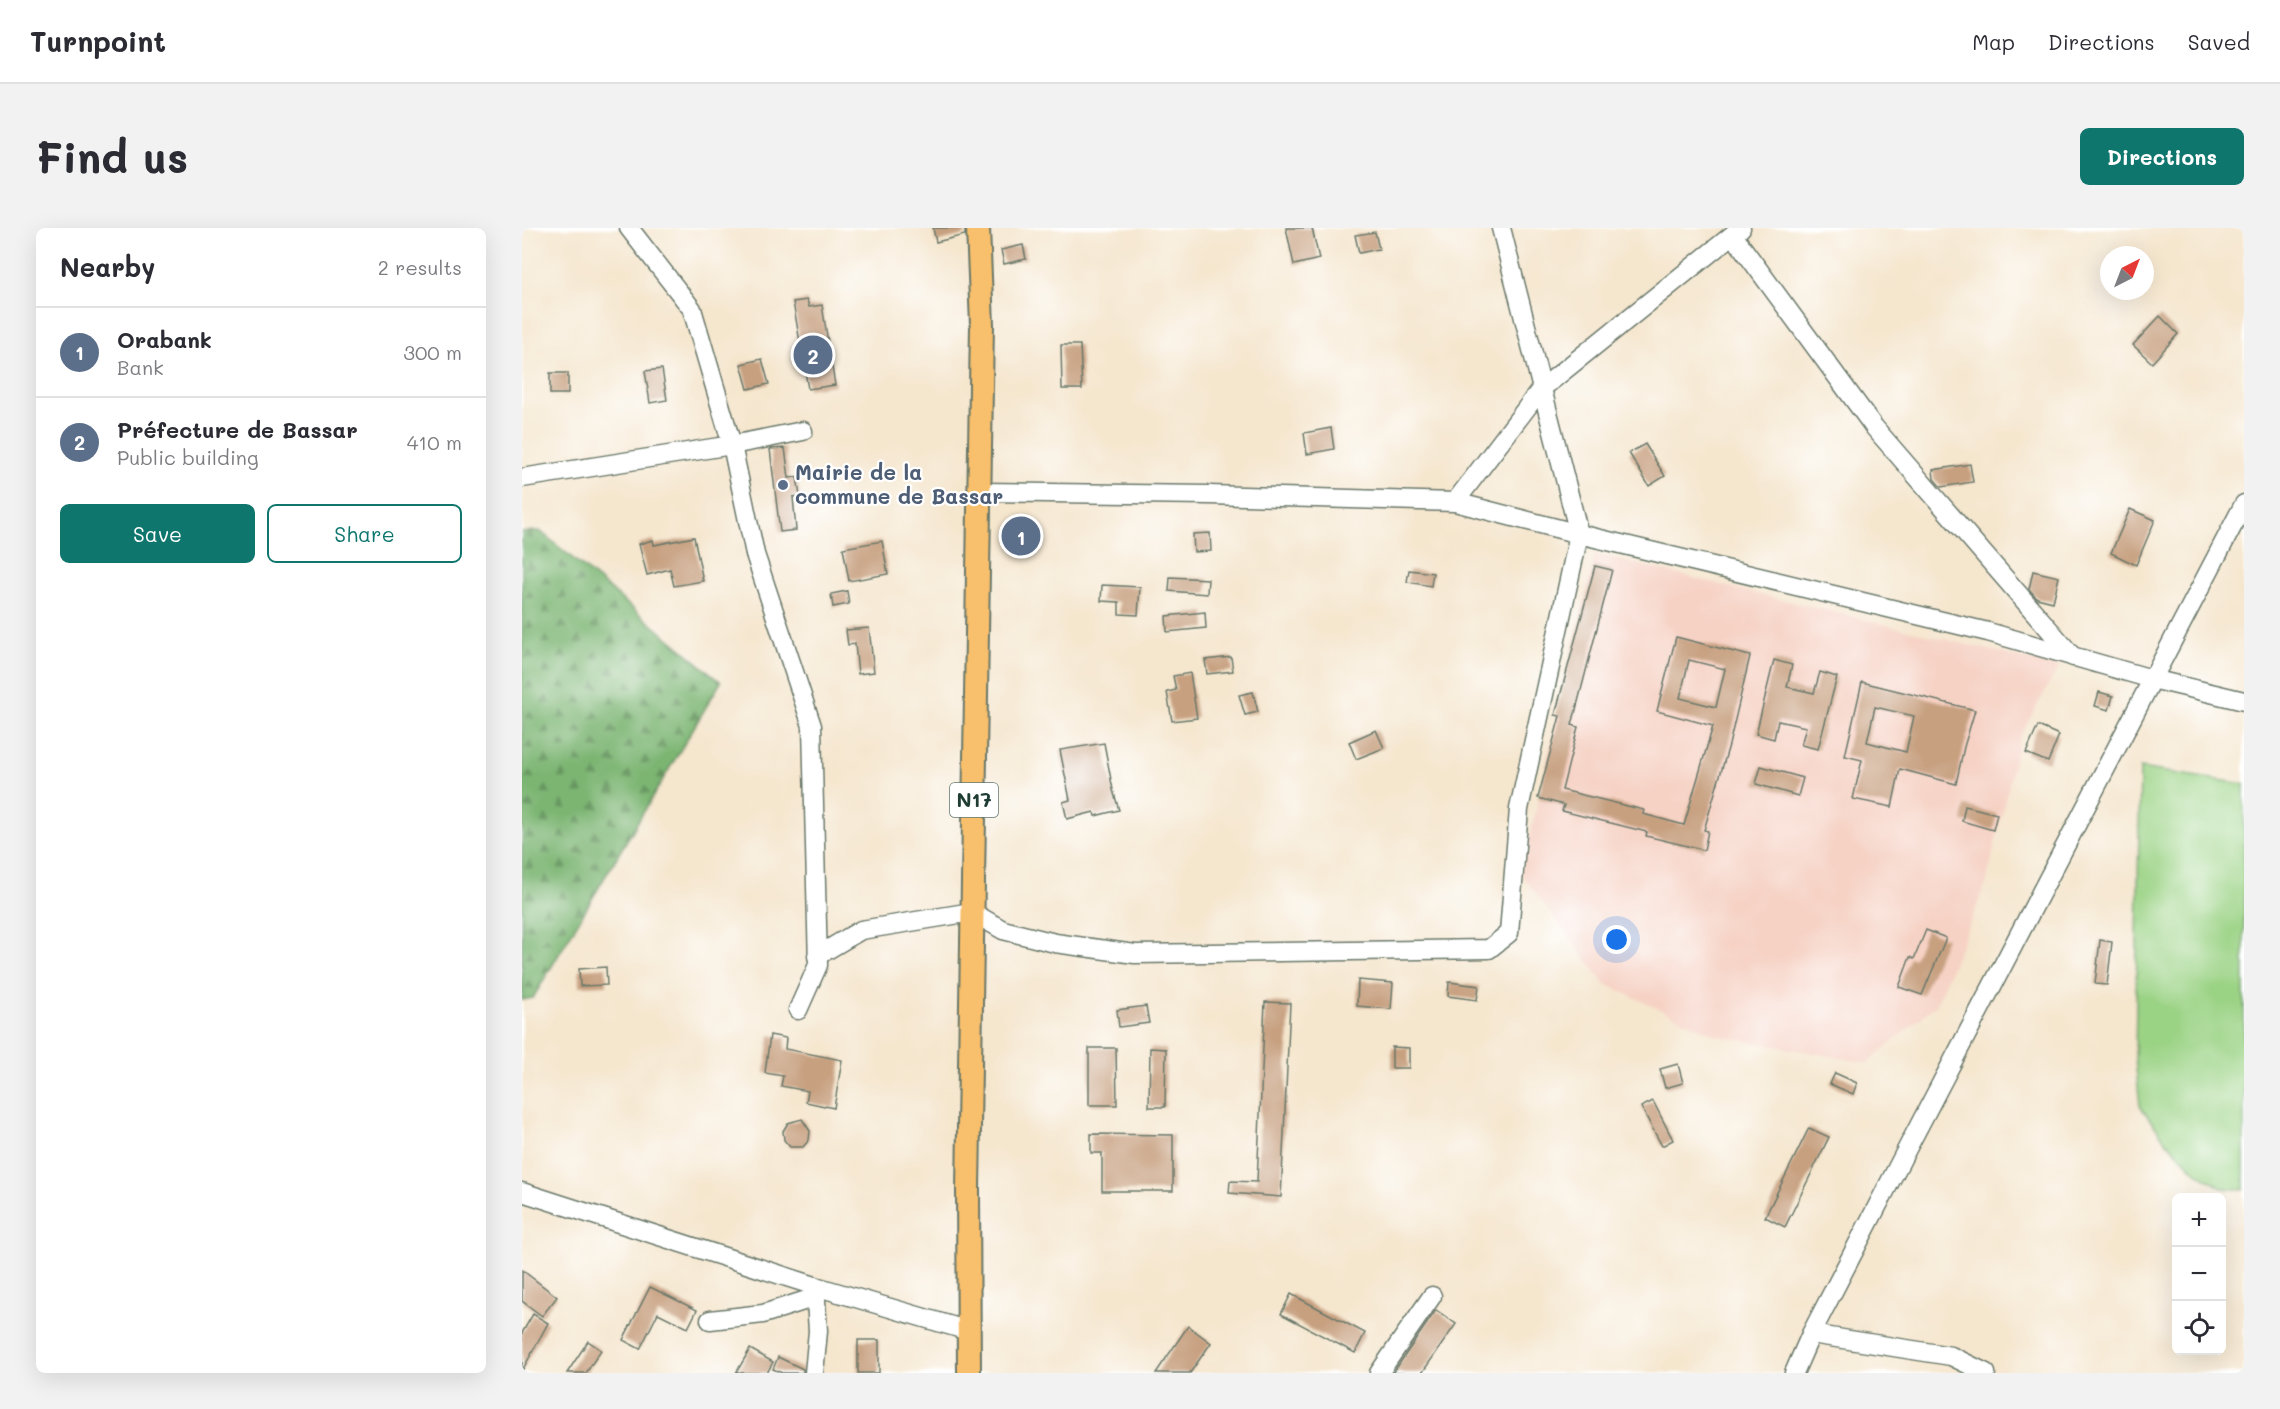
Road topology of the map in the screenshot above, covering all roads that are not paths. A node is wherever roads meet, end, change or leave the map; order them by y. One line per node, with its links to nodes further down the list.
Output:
1 (628, 228): 7 (street)
2 (978, 228): 9 (main road, N17)
3 (1501, 228): 5 (street)
4 (1737, 231): 5 (street); 13 (street)
5 (1541, 389): 10 (street); 12 (street)
6 (802, 431): 7 (street)
7 (732, 445): 8 (street); 17 (street)
8 (522, 478)
9 (979, 492): 10 (street); 16 (main road, N17)
10 (1455, 502): 12 (street)
11 (2244, 504): 14 (street)
12 (1579, 534): 13 (street); 16 (street)
13 (2073, 657): 14 (street)
14 (2152, 680): 15 (street); 24 (street)
15 (2244, 701)
16 (972, 912): 17 (street); 23 (main road, N17)
17 (817, 956): 18 (street)
18 (798, 1010)
19 (522, 1192): 20 (street)
20 (815, 1292): 22 (street); 23 (street); 25 (street)
21 (1432, 1296): 27 (street)
22 (710, 1320)
23 (969, 1331): 26 (main road, N17)
24 (1811, 1334): 28 (street); 29 (street)
25 (814, 1373)
26 (969, 1373)
27 (1379, 1373)
28 (1794, 1373)
29 (1986, 1373)

